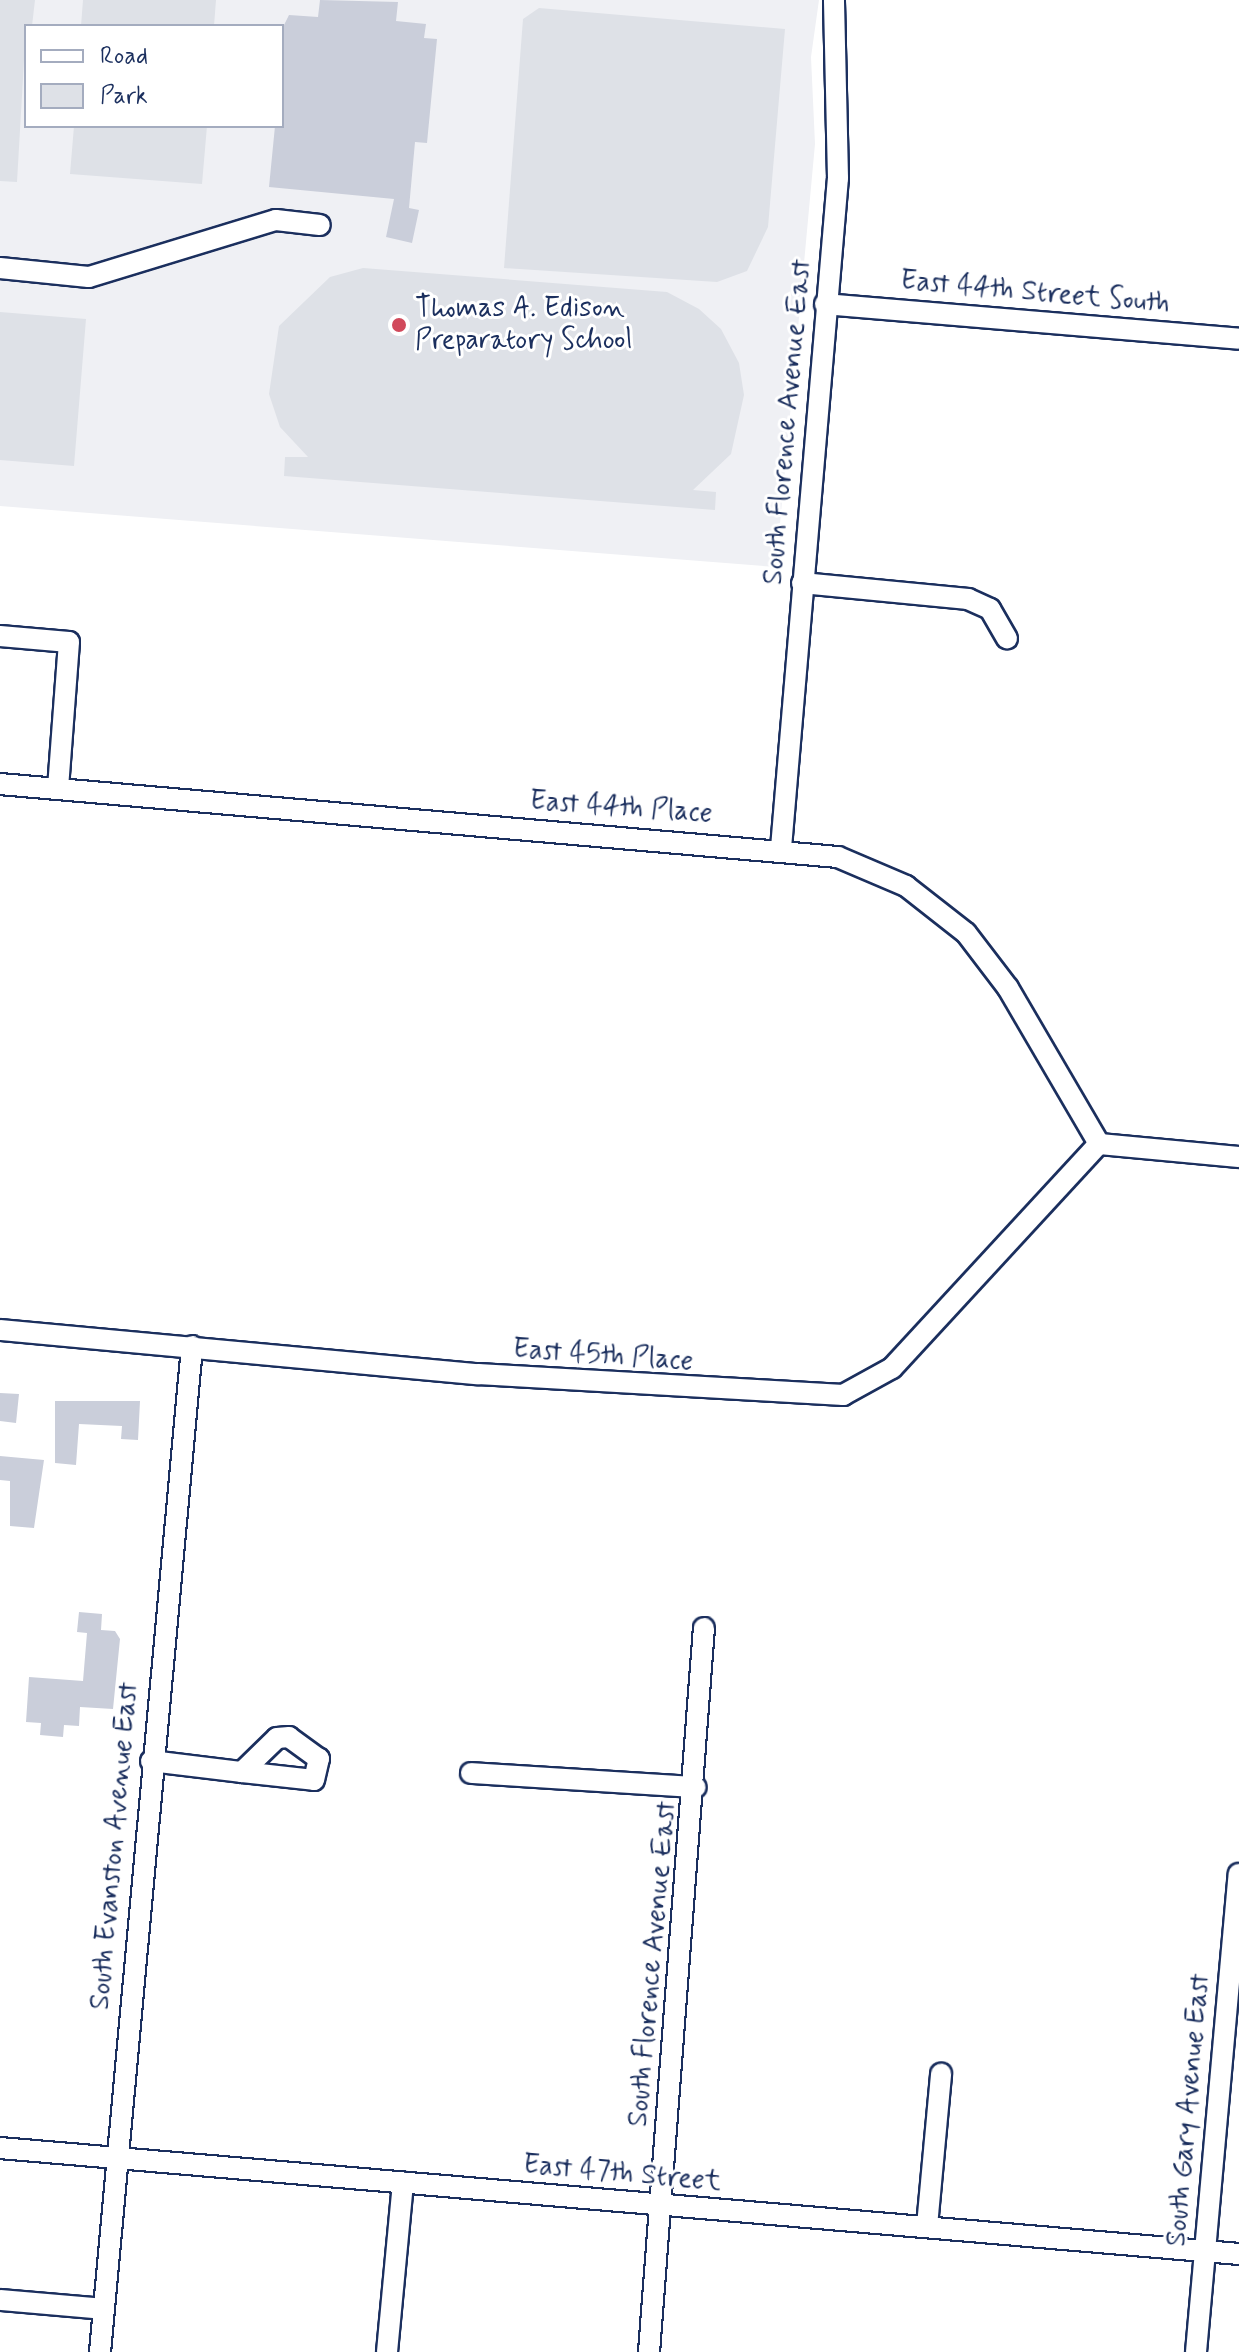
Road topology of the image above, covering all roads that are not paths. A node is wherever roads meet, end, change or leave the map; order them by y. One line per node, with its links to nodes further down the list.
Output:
1 (834, 0): 4 (street, South Florence Avenue East)
2 (320, 225): 3 (street)
3 (0, 268)
4 (825, 304): 5 (street, East 44th Street South); 6 (street, South Florence Avenue East)
5 (1239, 339)
6 (802, 583): 8 (street); 11 (street, South Florence Avenue East)
7 (0, 636): 10 (street)
8 (1007, 638)
9 (0, 784): 10 (street, East 44th Place)
10 (58, 788): 11 (street, East 44th Place)
11 (781, 848): 12 (street, East 44th Place)
12 (1099, 1144): 13 (street); 15 (street, East 45th Place)
13 (1239, 1157)
14 (0, 1330): 15 (street, East 45th Place)
15 (192, 1346): 17 (street, South Evanston Avenue East)
16 (704, 1628): 20 (street, South Florence Avenue East)
17 (151, 1761): 18 (street); 24 (street, South Evanston Avenue East)
18 (242, 1772)
19 (471, 1773): 20 (street)
20 (696, 1787): 26 (street, South Florence Avenue East)
21 (1239, 1874): 28 (street, South Gary Avenue East)
22 (941, 2074): 27 (street)
23 (0, 2148): 24 (street, East 47th Street)
24 (115, 2156): 25 (street, East 47th Street); 31 (street, South Evanston Avenue East)
25 (403, 2183): 26 (street, East 47th Street); 33 (street)
26 (660, 2205): 27 (street, East 47th Street); 34 (street, South Florence Avenue East)
27 (927, 2226): 28 (street, East 47th Street)
28 (1204, 2251): 29 (street, East 47th Street); 35 (street, South Gary Avenue East)
29 (1239, 2254)
30 (0, 2300): 31 (street)
31 (104, 2309): 32 (street, South Evanston Avenue East)
32 (100, 2352)
33 (387, 2352)
34 (649, 2352)
35 (1196, 2352)

